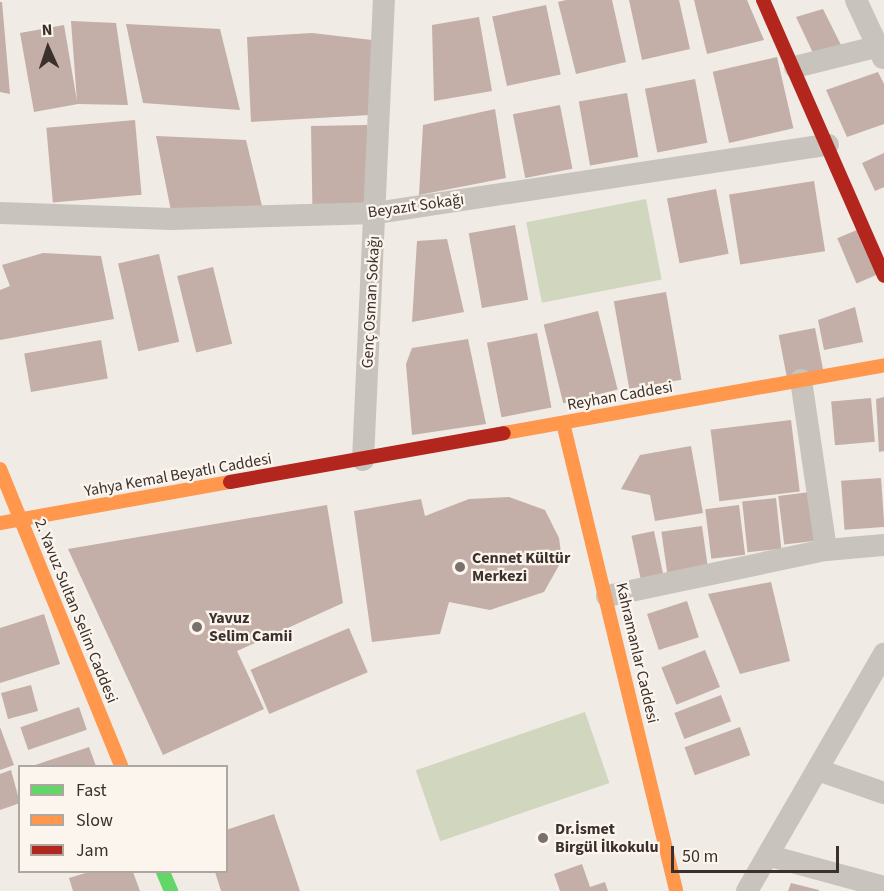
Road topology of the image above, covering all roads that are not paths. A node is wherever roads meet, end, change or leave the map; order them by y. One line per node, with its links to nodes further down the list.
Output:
1 (384, 0): 8 (street, Genç Osman Sokağı)
2 (763, 0): 5 (street)
3 (856, 0): 4 (street)
4 (882, 51): 5 (street)
5 (795, 67): 6 (street)
6 (828, 145): 8 (street, Beyazıt Sokağı); 9 (street)
7 (0, 213): 8 (street, Beyazıt Sokağı)
8 (376, 213): 13 (street, Genç Osman Sokağı)
9 (884, 276)
10 (884, 365): 11 (street, Reyhan Caddesi)
11 (801, 380): 12 (street, Reyhan Caddesi); 18 (street)
12 (563, 423): 13 (street, Reyhan Caddesi); 19 (street, Kahramanlar Caddesi)
13 (363, 460): 15 (street, Yahya Kemal Beyatlı Caddesi)
14 (0, 469): 15 (street, 2. Yavuz Sultan Selim Caddesi)
15 (21, 518): 16 (street, Yahya Kemal Beyatlı Caddesi); 21 (street, 2. Yavuz Sultan Selim Caddesi)
16 (0, 523)
17 (884, 545): 18 (street)
18 (826, 550): 19 (street)
19 (607, 596): 28 (street, Kahramanlar Caddesi)
20 (883, 657): 22 (street)
21 (121, 765)
22 (818, 770): 23 (street); 24 (street)
23 (884, 793)
24 (771, 856): 26 (street); 29 (street)
25 (164, 873): 27 (street)
26 (884, 887)
27 (171, 891)
28 (675, 891)
29 (747, 891)

